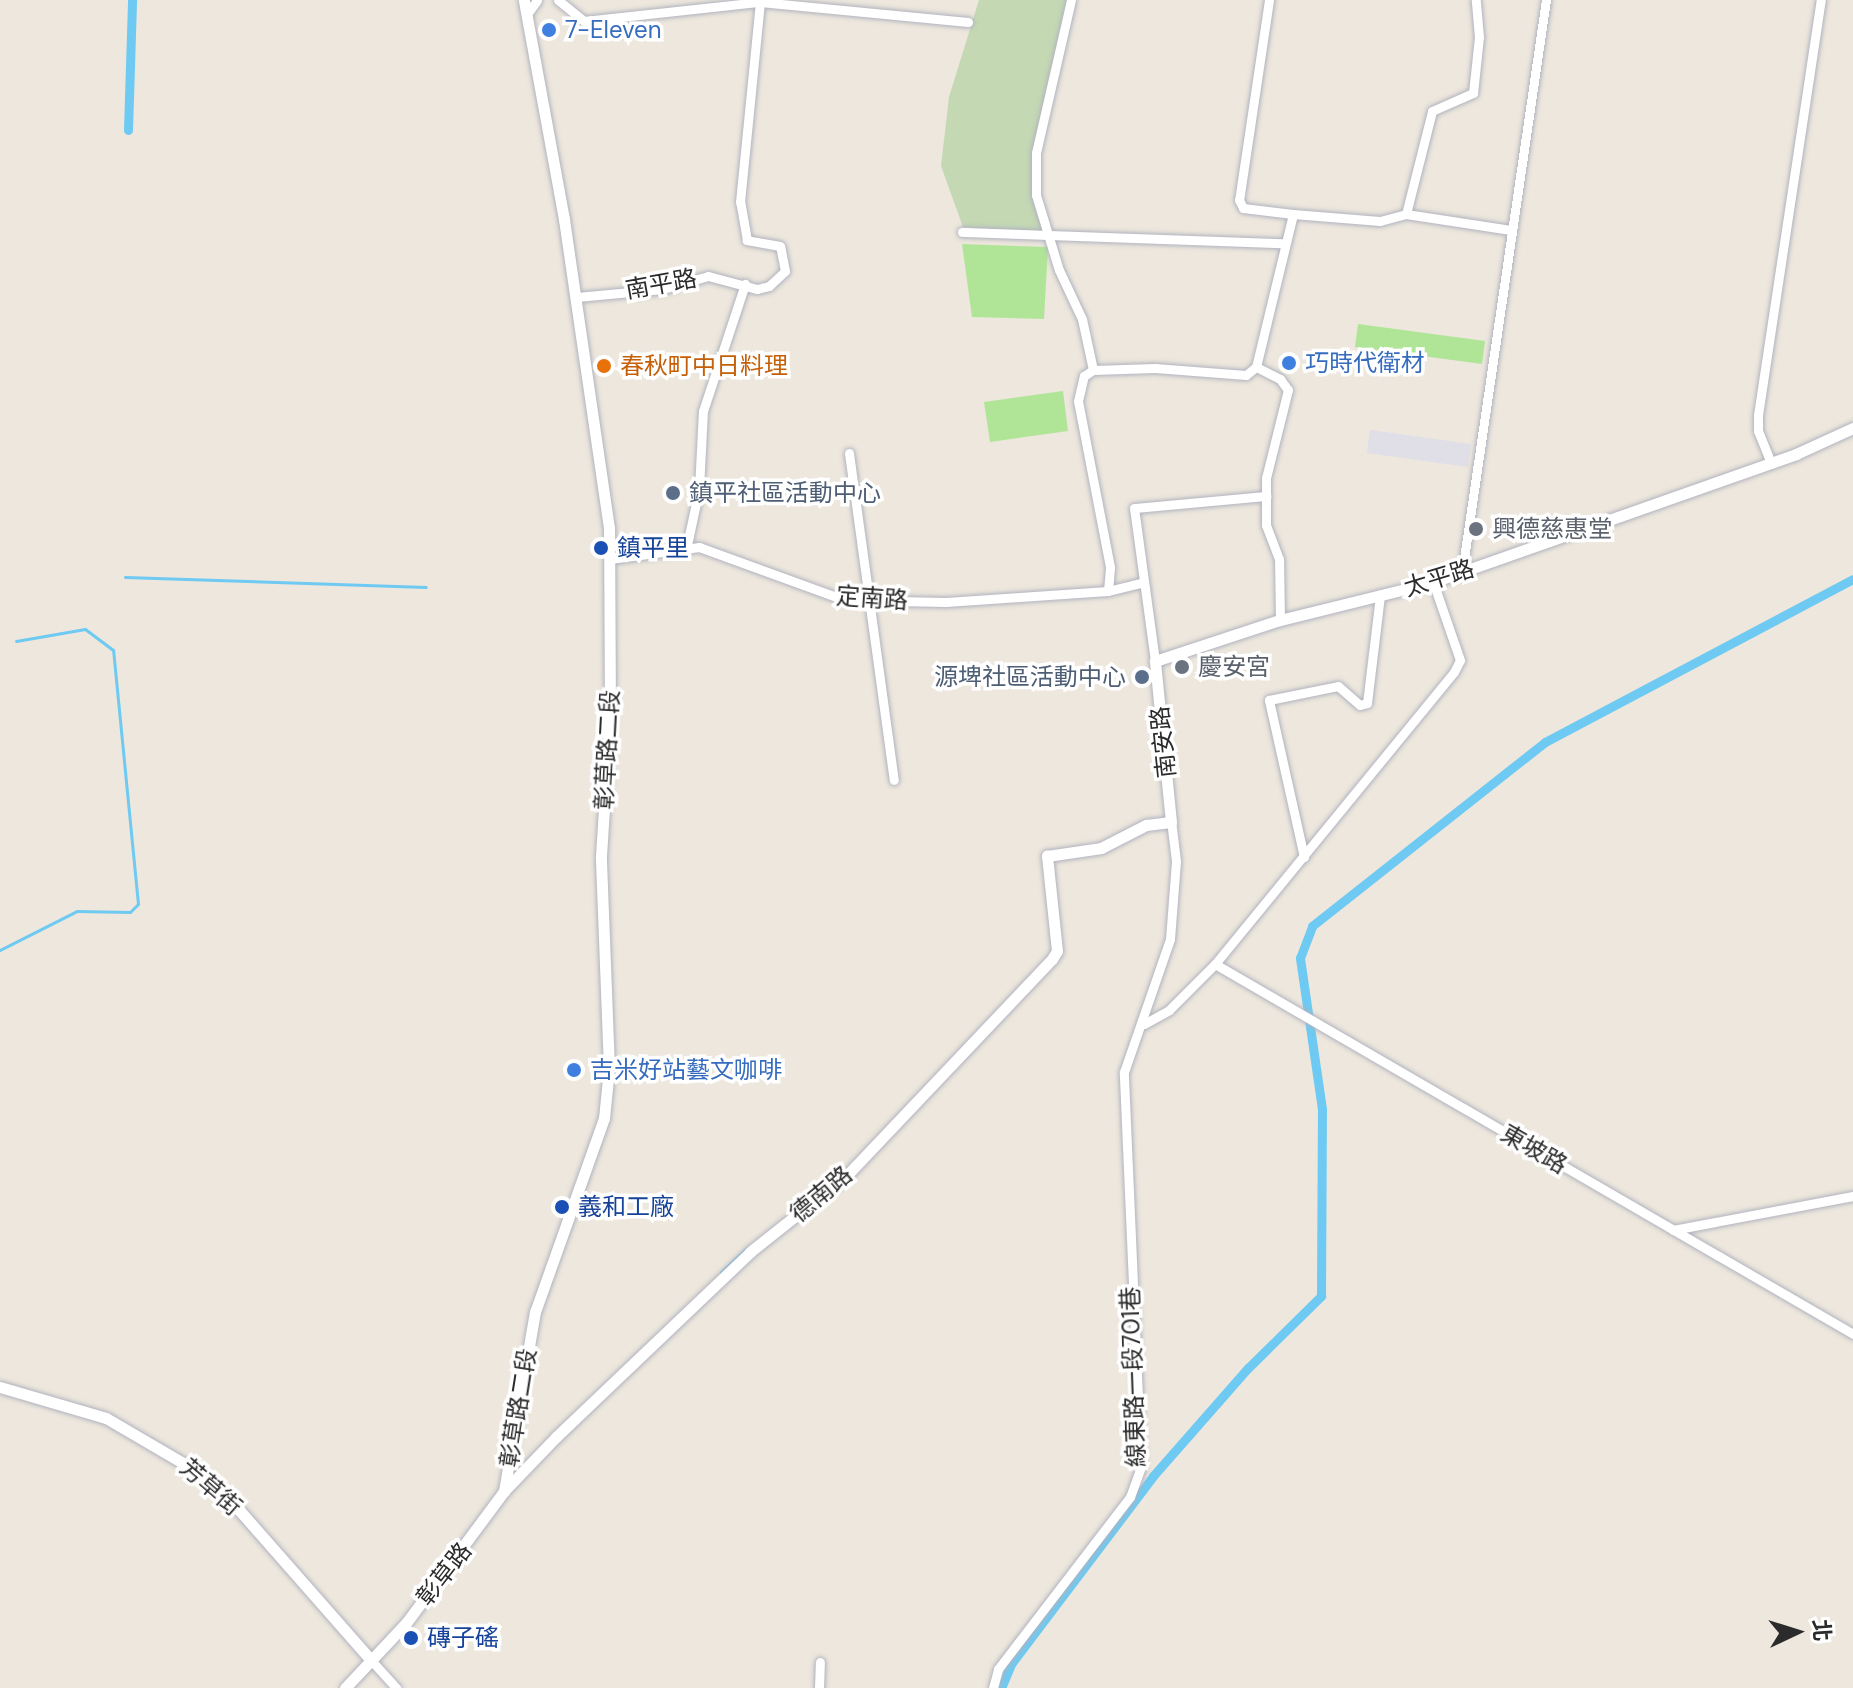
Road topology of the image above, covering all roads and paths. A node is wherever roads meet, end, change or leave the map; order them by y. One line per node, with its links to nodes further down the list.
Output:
1 (524, 0): 10 (street, 彰草路二段)
2 (537, 0): 10 (street)
3 (558, 0): 9 (street)
4 (1071, 0): 16 (street)
5 (1269, 0): 12 (street)
6 (1476, 0): 13 (street)
7 (1546, 0): 14 (street)
8 (1821, 0): 24 (street)
9 (760, 1): 11 (street); 18 (street, 南平路)
10 (527, 14): 19 (street, 彰草路二段)
11 (968, 22)
12 (1293, 214): 13 (street); 17 (street)
13 (1406, 214): 14 (street)
14 (1511, 230): 28 (street)
15 (962, 232): 16 (street)
16 (1048, 235): 17 (street); 21 (street)
17 (1285, 243): 20 (street)
18 (745, 284): 19 (street, 南平路); 26 (street)
19 (577, 297): 27 (street, 彰草路二段)
20 (1256, 367): 21 (street); 25 (street)
21 (1093, 370): 31 (street)
22 (1853, 428): 24 (street, 太平路)
23 (849, 453): 33 (street)
24 (1771, 463): 28 (street, 太平路)
25 (1266, 496): 29 (street); 34 (street)
26 (687, 545): 27 (street, 定南路); 33 (street, 定南路)
27 (610, 559): 45 (street, 彰草路二段)
28 (1462, 572): 30 (street, 太平路)
29 (1143, 582): 31 (street, 定南路); 35 (street)
30 (1433, 582): 32 (street, 太平路); 38 (street)
31 (1108, 591): 33 (street, 定南路)
32 (1380, 595): 34 (street, 太平路); 38 (street)
33 (867, 600): 36 (street)
34 (1280, 620): 35 (street, 太平路)
35 (1155, 661): 37 (street, 南安路)
36 (894, 780)
37 (1171, 822): 40 (street, 線東路一段701巷); 45 (street, 德南路)
38 (1304, 857): 39 (street)
39 (1215, 964): 40 (street); 42 (street, 東坡路)
40 (1144, 1024): 51 (street, 線東路一段701巷)
41 (1853, 1196): 42 (street)
42 (1673, 1230): 43 (street, 東坡路)
43 (1853, 1334)
44 (0, 1387): 46 (street, 芳草街)
45 (504, 1491): 46 (street, 彰草路)
46 (371, 1660): 48 (street, 彰草路); 49 (street)
47 (820, 1662): 50 (street)
48 (345, 1688)
49 (396, 1688)
50 (819, 1688)
51 (993, 1688)

